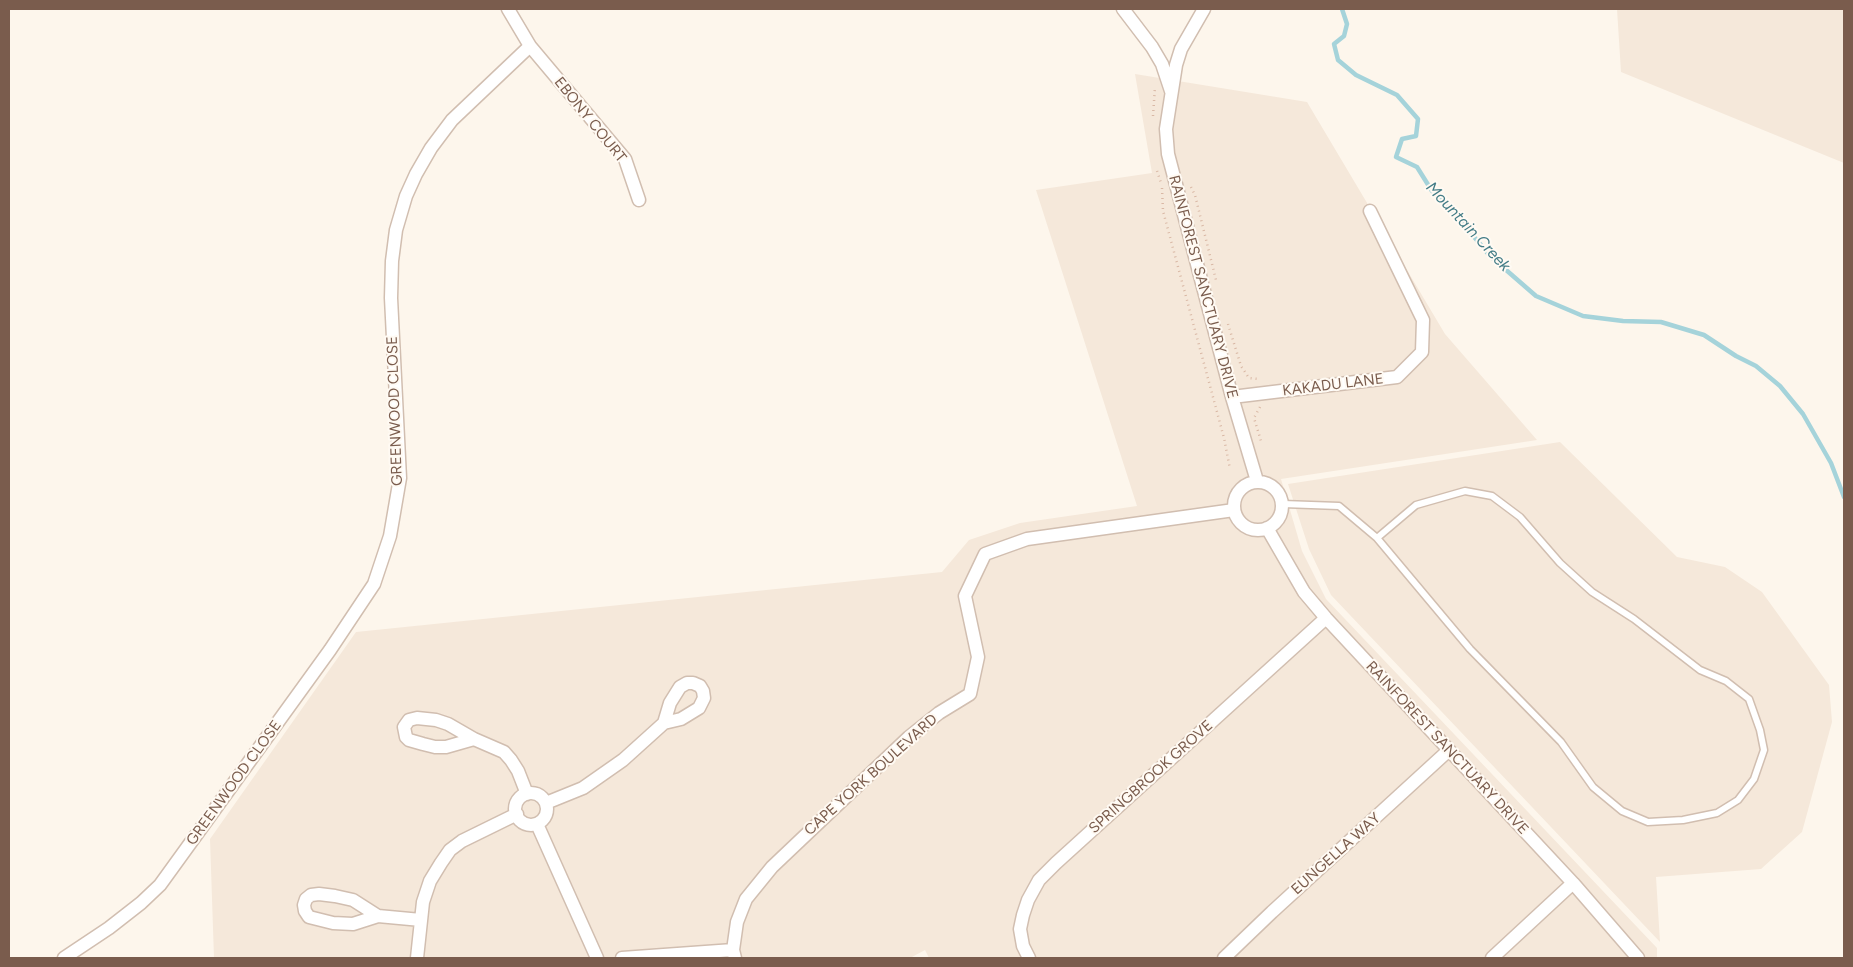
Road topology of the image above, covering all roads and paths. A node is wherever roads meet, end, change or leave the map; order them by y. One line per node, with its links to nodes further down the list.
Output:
1 (508, 9): 4 (street)
2 (1123, 9): 5 (street, RAINFOREST SANCTUARY DRIVE)
3 (1204, 9): 5 (street, RAINFOREST SANCTUARY DRIVE)
4 (530, 46): 10 (street, EBONY COURT); 36 (street, GREENWOOD CLOSE)
5 (1170, 91): 15 (street, RAINFOREST SANCTUARY DRIVE)
6 (1155, 94): 7 (path)
7 (1153, 122)
8 (1156, 164): 18 (path)
9 (1188, 180): 12 (path)
10 (640, 200)
11 (1370, 211): 15 (street, KAKADU LANE)
12 (1217, 288)
13 (1226, 318): 14 (path)
14 (1260, 380)
15 (1232, 398): 19 (street, RAINFOREST SANCTUARY DRIVE)
16 (1262, 404): 17 (path)
17 (1261, 442)
18 (1230, 469)
19 (1257, 481): 20 (street); 21 (street)
20 (1283, 504): 22 (street); 23 (lane)
21 (1234, 510): 22 (street); 35 (street, CAPE YORK BOULEVARD)
22 (1267, 528): 24 (street, RAINFOREST SANCTUARY DRIVE)
23 (1377, 538): 23 (lane)
24 (1326, 618): 27 (street, RAINFOREST SANCTUARY DRIVE); 40 (street, SPRINGBROOK GROVE)
25 (664, 723): 29 (street)
26 (474, 739): 26 (street); 28 (street)
27 (1449, 750): 32 (street, RAINFOREST SANCTUARY DRIVE); 41 (street, EUNGELLA WAY)
28 (527, 794): 29 (street); 30 (street)
29 (546, 803): 31 (street)
30 (516, 814): 31 (street); 34 (street)
31 (537, 824): 38 (street)
32 (1573, 883): 42 (street); 43 (street, RAINFOREST SANCTUARY DRIVE)
33 (378, 916): 33 (street); 34 (street)
34 (421, 920): 37 (street)
35 (734, 954): 39 (street)
36 (64, 958)
37 (417, 958)
38 (597, 958)
39 (622, 958)
40 (1029, 958)
41 (1224, 958)
42 (1492, 958)
43 (1638, 958)

